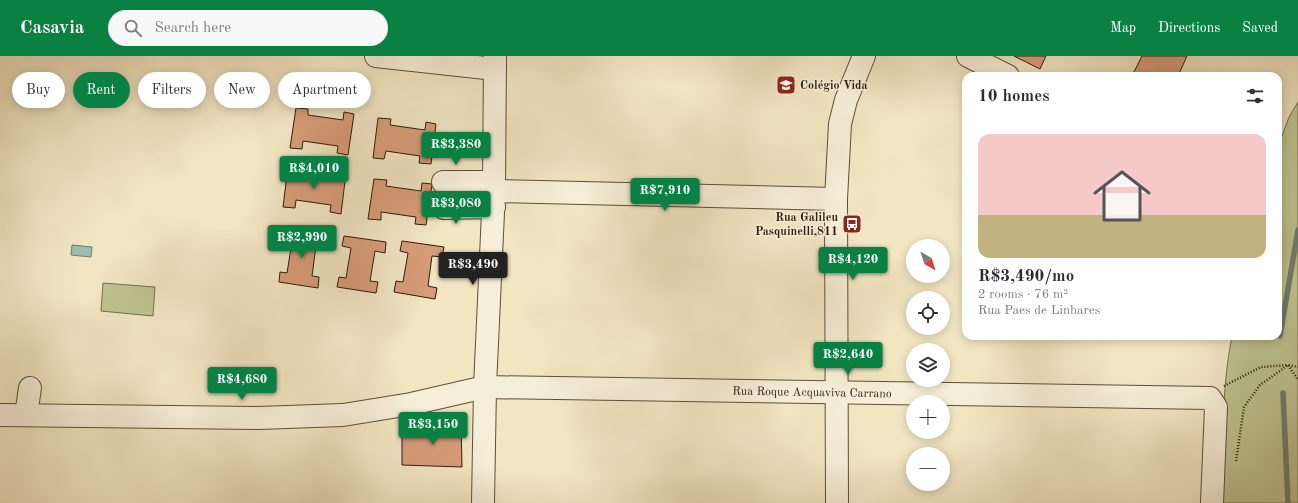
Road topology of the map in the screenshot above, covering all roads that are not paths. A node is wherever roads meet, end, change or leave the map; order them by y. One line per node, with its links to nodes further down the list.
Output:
1 (376, 56): 4 (street)
2 (864, 56): 8 (street)
3 (968, 56): 5 (street)
4 (495, 62): 7 (street)
5 (1000, 72)
6 (443, 182): 7 (street)
7 (494, 193): 8 (street); 9 (street); 10 (street)
8 (836, 199): 12 (street)
9 (444, 208)
10 (485, 387): 12 (street, Rua Roque Acquaviva Carrano); 13 (street, Rua Roque Acquaviva Carrano); 15 (street)
11 (30, 388): 13 (street)
12 (836, 392): 16 (street); 17 (street, Rua Roque Acquaviva Carrano)
13 (26, 414): 14 (street, Rua Roque Acquaviva Carrano)
14 (0, 415)
15 (483, 503)
16 (837, 503)
17 (1212, 503)

